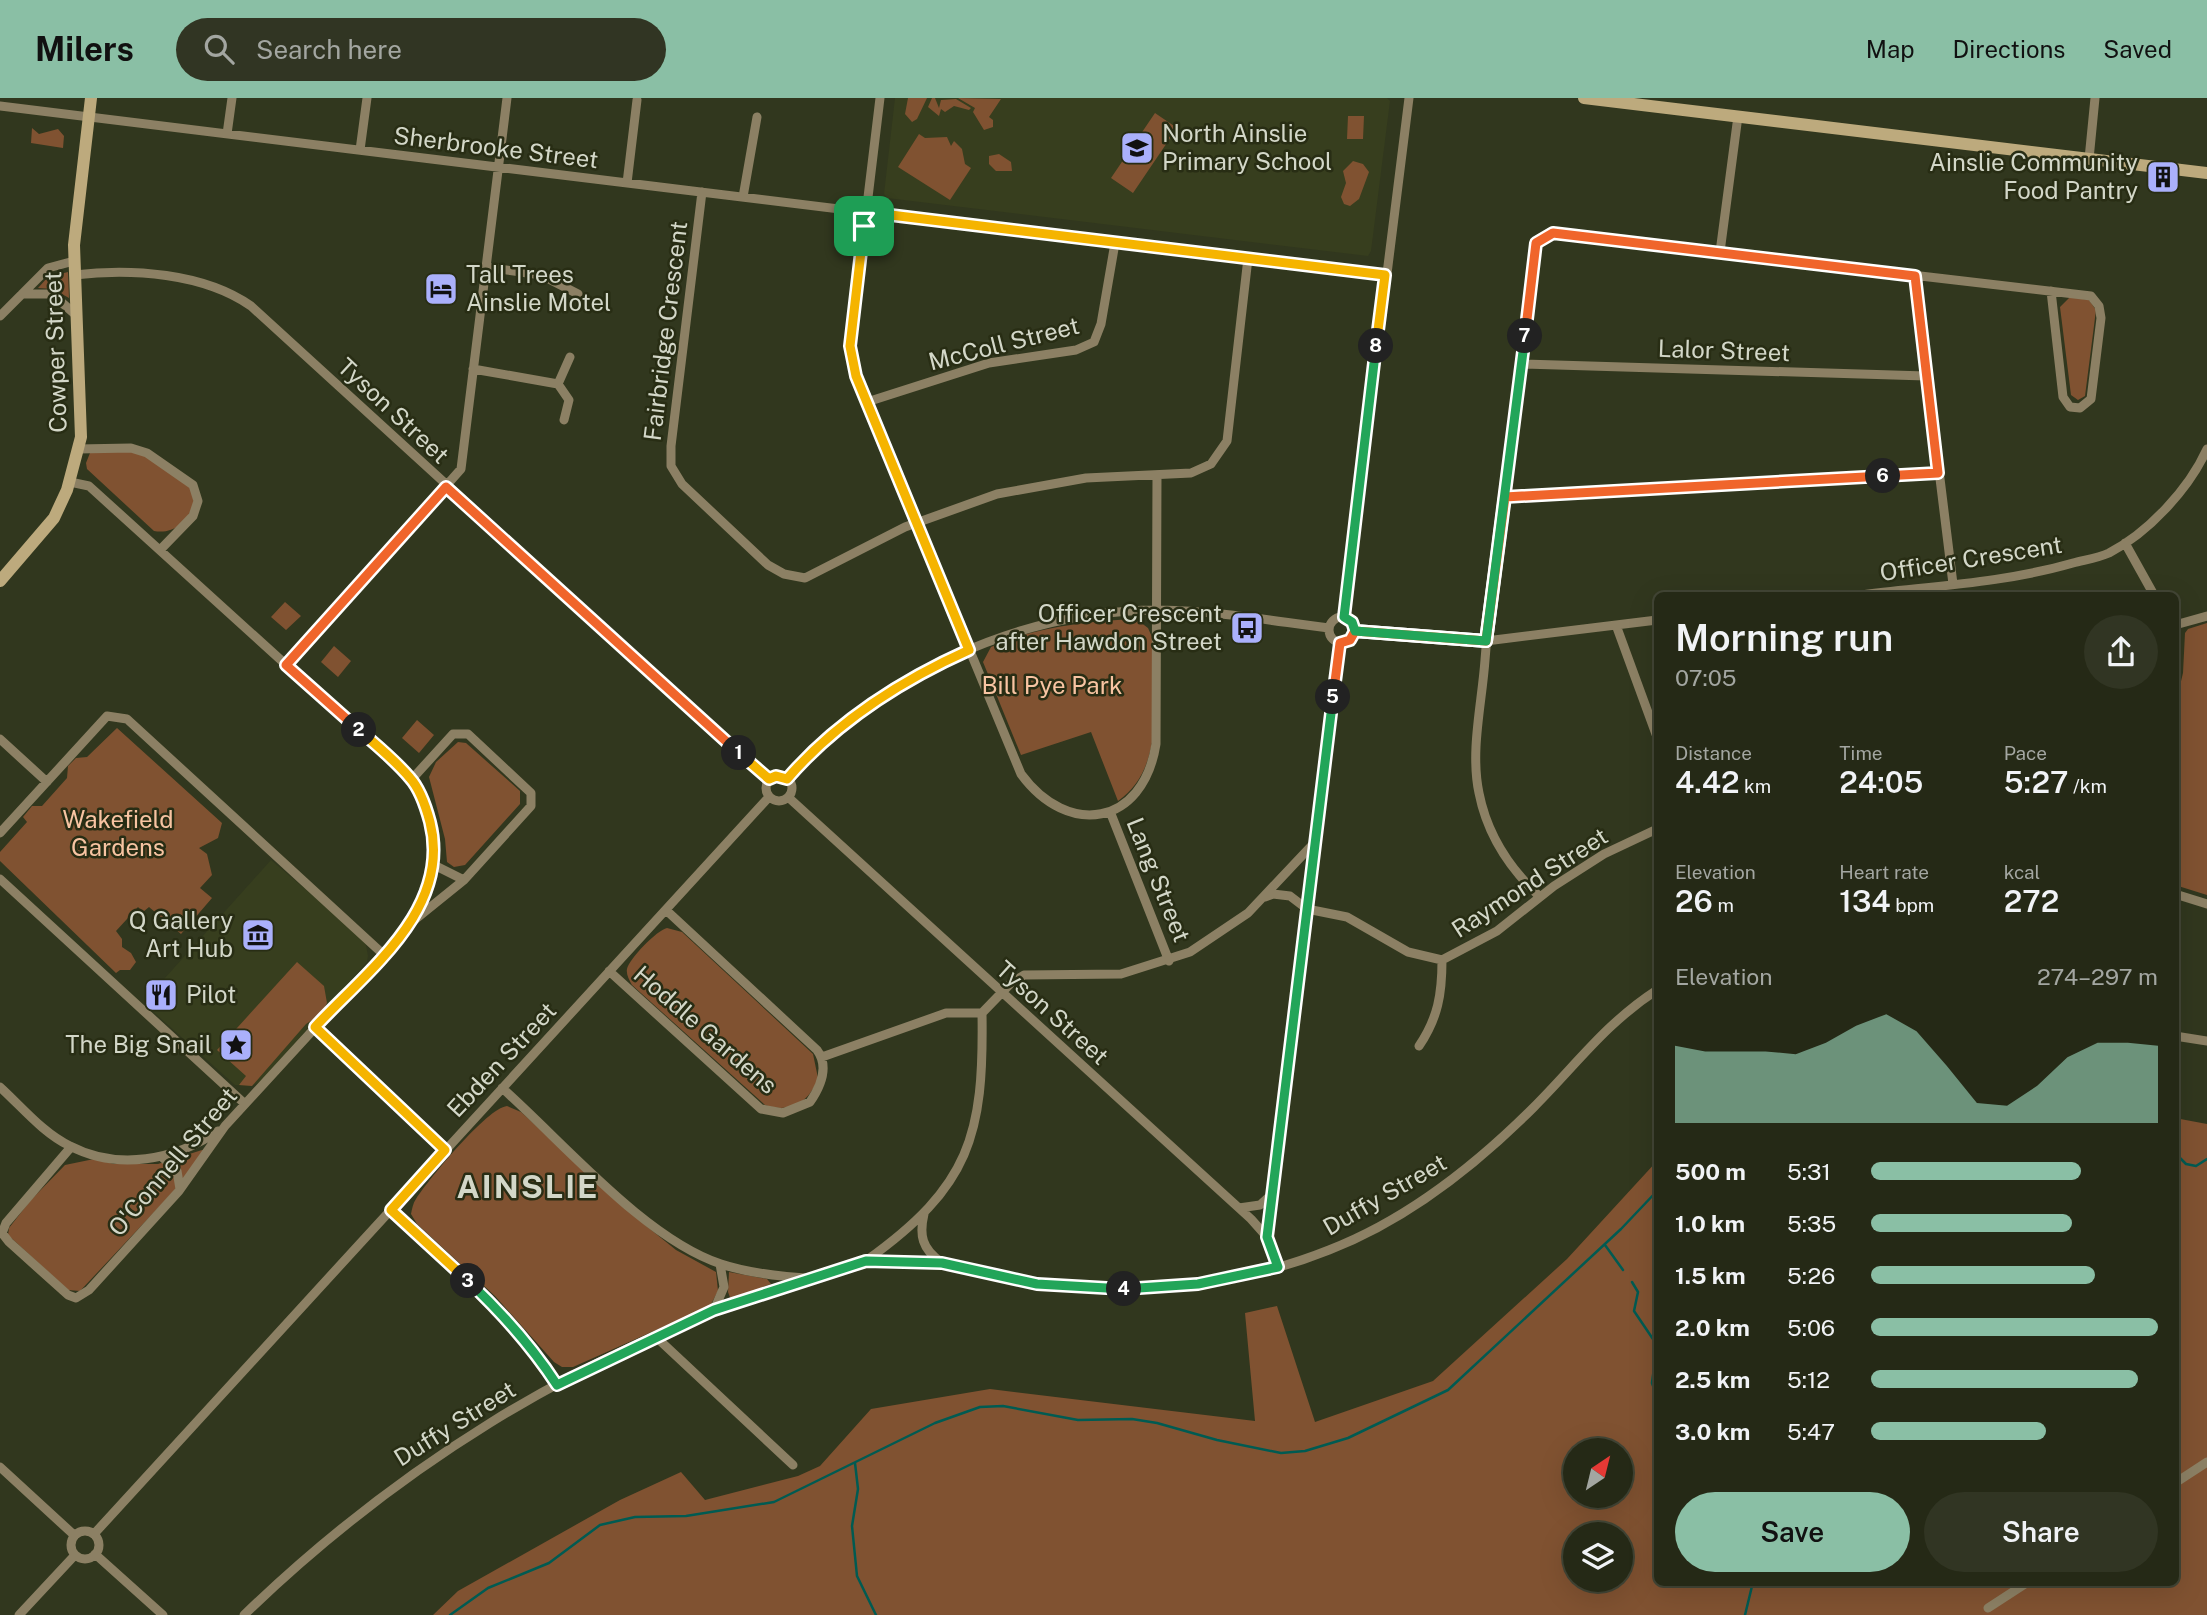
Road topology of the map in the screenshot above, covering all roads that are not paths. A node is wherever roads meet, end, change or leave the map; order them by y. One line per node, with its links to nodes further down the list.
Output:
1 (91, 98): 14 (main road, Cowper Street)
2 (232, 98): 16 (street)
3 (367, 98): 17 (street, Sherbrooke Street)
4 (507, 98): 19 (street)
5 (880, 98): 24 (street)
6 (1403, 98): 12 (street)
7 (1409, 98): 12 (street)
8 (1584, 98): 13 (main road)
9 (2095, 98): 18 (street)
10 (637, 100): 21 (street, Sherbrooke Street)
11 (0, 106): 14 (street, Sherbrooke Street)
12 (1405, 110): 31 (street)
13 (1738, 116): 18 (main road); 26 (street)
14 (89, 117): 16 (street, Sherbrooke Street); 28 (main road, Cowper Street)
15 (757, 117): 23 (street)
16 (227, 134): 17 (street, Sherbrooke Street)
17 (360, 150): 19 (street, Sherbrooke Street)
18 (2089, 159): 20 (main road)
19 (498, 167): 21 (street, Sherbrooke Street); 29 (street)
20 (2207, 173)
21 (627, 183): 22 (street, Sherbrooke Street)
22 (702, 192): 23 (street, Sherbrooke Street); 52 (street, Fairbridge Crescent)
23 (743, 197): 24 (street, Sherbrooke Street)
24 (866, 212): 25 (street, Sherbrooke Street); 43 (street)
25 (1115, 243): 27 (street, Sherbrooke Street); 43 (street, McColl Street)
26 (1720, 252): 32 (street); 39 (street)
27 (1248, 258): 31 (street, Sherbrooke Street); 48 (street, Fairbridge Crescent)
28 (74, 261): 30 (main road, Cowper Street); 35 (street)
29 (486, 267): 34 (street); 40 (street)
30 (74, 275): 36 (main road, Cowper Street); 50 (street, Tyson Street)
31 (1385, 275): 61 (street)
32 (1915, 276): 33 (street); 41 (street)
33 (2051, 292): 33 (street)
34 (578, 294)
35 (20, 295): 36 (street); 37 (street)
36 (76, 314): 45 (main road, Cowper Street)
37 (0, 316)
38 (569, 357): 42 (street)
39 (1521, 364): 41 (street, Lalor Street); 51 (street)
40 (473, 369): 42 (street); 50 (street)
41 (1926, 376): 47 (street)
42 (558, 384): 44 (street)
43 (867, 402): 52 (street)
44 (564, 420)
45 (78, 449): 49 (main road, Cowper Street); 54 (street)
46 (2207, 449): 53 (street, Officer Crescent)
47 (1938, 473): 51 (street); 56 (street)
48 (1157, 475): 52 (street, Fairbridge Crescent); 59 (street)
49 (70, 482): 54 (street); 55 (main road, Cowper Street)
50 (446, 487): 70 (street); 74 (street, Tyson Street)
51 (1505, 497): 67 (street)
52 (917, 522): 69 (street)
53 (2125, 543): 56 (street, Officer Crescent); 58 (street)
54 (160, 550): 70 (street)
55 (0, 581)
56 (1952, 584): 57 (street, Officer Crescent)
57 (1885, 592)
58 (2152, 592)
59 (1157, 610): 65 (street); 69 (street); 79 (street)
60 (2207, 616): 63 (street)
61 (1344, 617): 65 (street); 66 (street)
62 (1654, 620): 64 (street)
63 (2179, 624)
64 (1616, 625): 67 (street); 71 (street)
65 (1329, 628): 68 (street)
66 (1355, 631): 67 (street); 68 (street)
67 (1486, 641): 87 (street)
68 (1340, 643): 82 (street)
69 (968, 646): 75 (street); 79 (street)
70 (286, 665): 73 (street)
71 (1654, 729)
72 (0, 739): 76 (street)
73 (412, 779): 83 (street); 85 (street, O'Connell Street)
74 (769, 779): 75 (street); 77 (street)
75 (787, 779): 78 (street)
76 (47, 782): 81 (street); 93 (street)
77 (769, 797): 78 (street); 91 (street, Ebden Street)
78 (788, 797): 98 (street, Tyson Street)
79 (1111, 814): 94 (street, Lang Street)
80 (1654, 830): 87 (street, Raymond Street)
81 (0, 833)
82 (1315, 842): 88 (street); 90 (street)
83 (434, 864): 85 (street); 92 (street)
84 (0, 879): 107 (street)
85 (464, 880): 92 (street, O'Connell Street)
86 (2179, 895): 89 (street)
87 (1540, 897): 95 (street, Raymond Street)
88 (1263, 898): 90 (street, Raymond Street); 94 (street)
89 (2207, 904)
90 (1307, 909): 95 (street, Raymond Street); 113 (street)
91 (666, 910): 96 (street, Ebden Street); 104 (street)
92 (412, 922): 93 (street, O'Connell Street)
93 (383, 954): 100 (street, O'Connell Street)
94 (1170, 961): 98 (street)
95 (1442, 961): 103 (street)
96 (610, 971): 104 (street, Hoddle Gardens); 106 (street, Ebden Street)
97 (1654, 992): 121 (street, Duffy Street)
98 (1001, 993): 99 (street); 114 (street, Tyson Street)
99 (982, 1013): 104 (street); 116 (street)
100 (315, 1027): 107 (street, O'Connell Street); 110 (street)
101 (2179, 1037): 102 (street)
102 (2207, 1041)
103 (1419, 1046)
104 (822, 1057)
105 (0, 1087): 109 (street)
106 (502, 1088): 110 (street, Ebden Street); 120 (street)
107 (245, 1104): 108 (street, O'Connell Street)
108 (225, 1126): 111 (street); 112 (street, O'Connell Street)
109 (71, 1147): 111 (street); 112 (street, O'Connell Street)
110 (445, 1150): 115 (street, Ebden Street)
111 (162, 1157): 112 (street)
112 (180, 1191)
113 (1272, 1194): 114 (street); 117 (street)
114 (1239, 1208): 117 (street, Tyson Street)
115 (391, 1210): 125 (street); 130 (street, Ebden Street)
116 (925, 1213): 118 (street); 119 (street)
117 (1267, 1237): 121 (street, Tyson Street)
118 (866, 1261): 119 (street, Duffy Street); 122 (street, Duffy Street)
119 (942, 1263): 121 (street, Duffy Street)
120 (720, 1264): 122 (street); 123 (street)
121 (1278, 1267)
122 (810, 1279): 123 (street, Duffy Street)
123 (714, 1310): 124 (street, Duffy Street)
124 (656, 1337): 125 (street, Duffy Street); 127 (street)
125 (557, 1385): 138 (street, Duffy Street)
126 (2207, 1462): 129 (street)
127 (793, 1465)
128 (0, 1467): 131 (street)
129 (2179, 1480)
130 (94, 1534): 131 (street); 132 (street)
131 (74, 1535): 133 (street)
132 (95, 1554): 133 (street); 137 (street)
133 (75, 1555): 136 (street)
134 (2022, 1586): 135 (street)
135 (1988, 1608)
136 (19, 1615)
137 (163, 1615)
138 (244, 1615)

